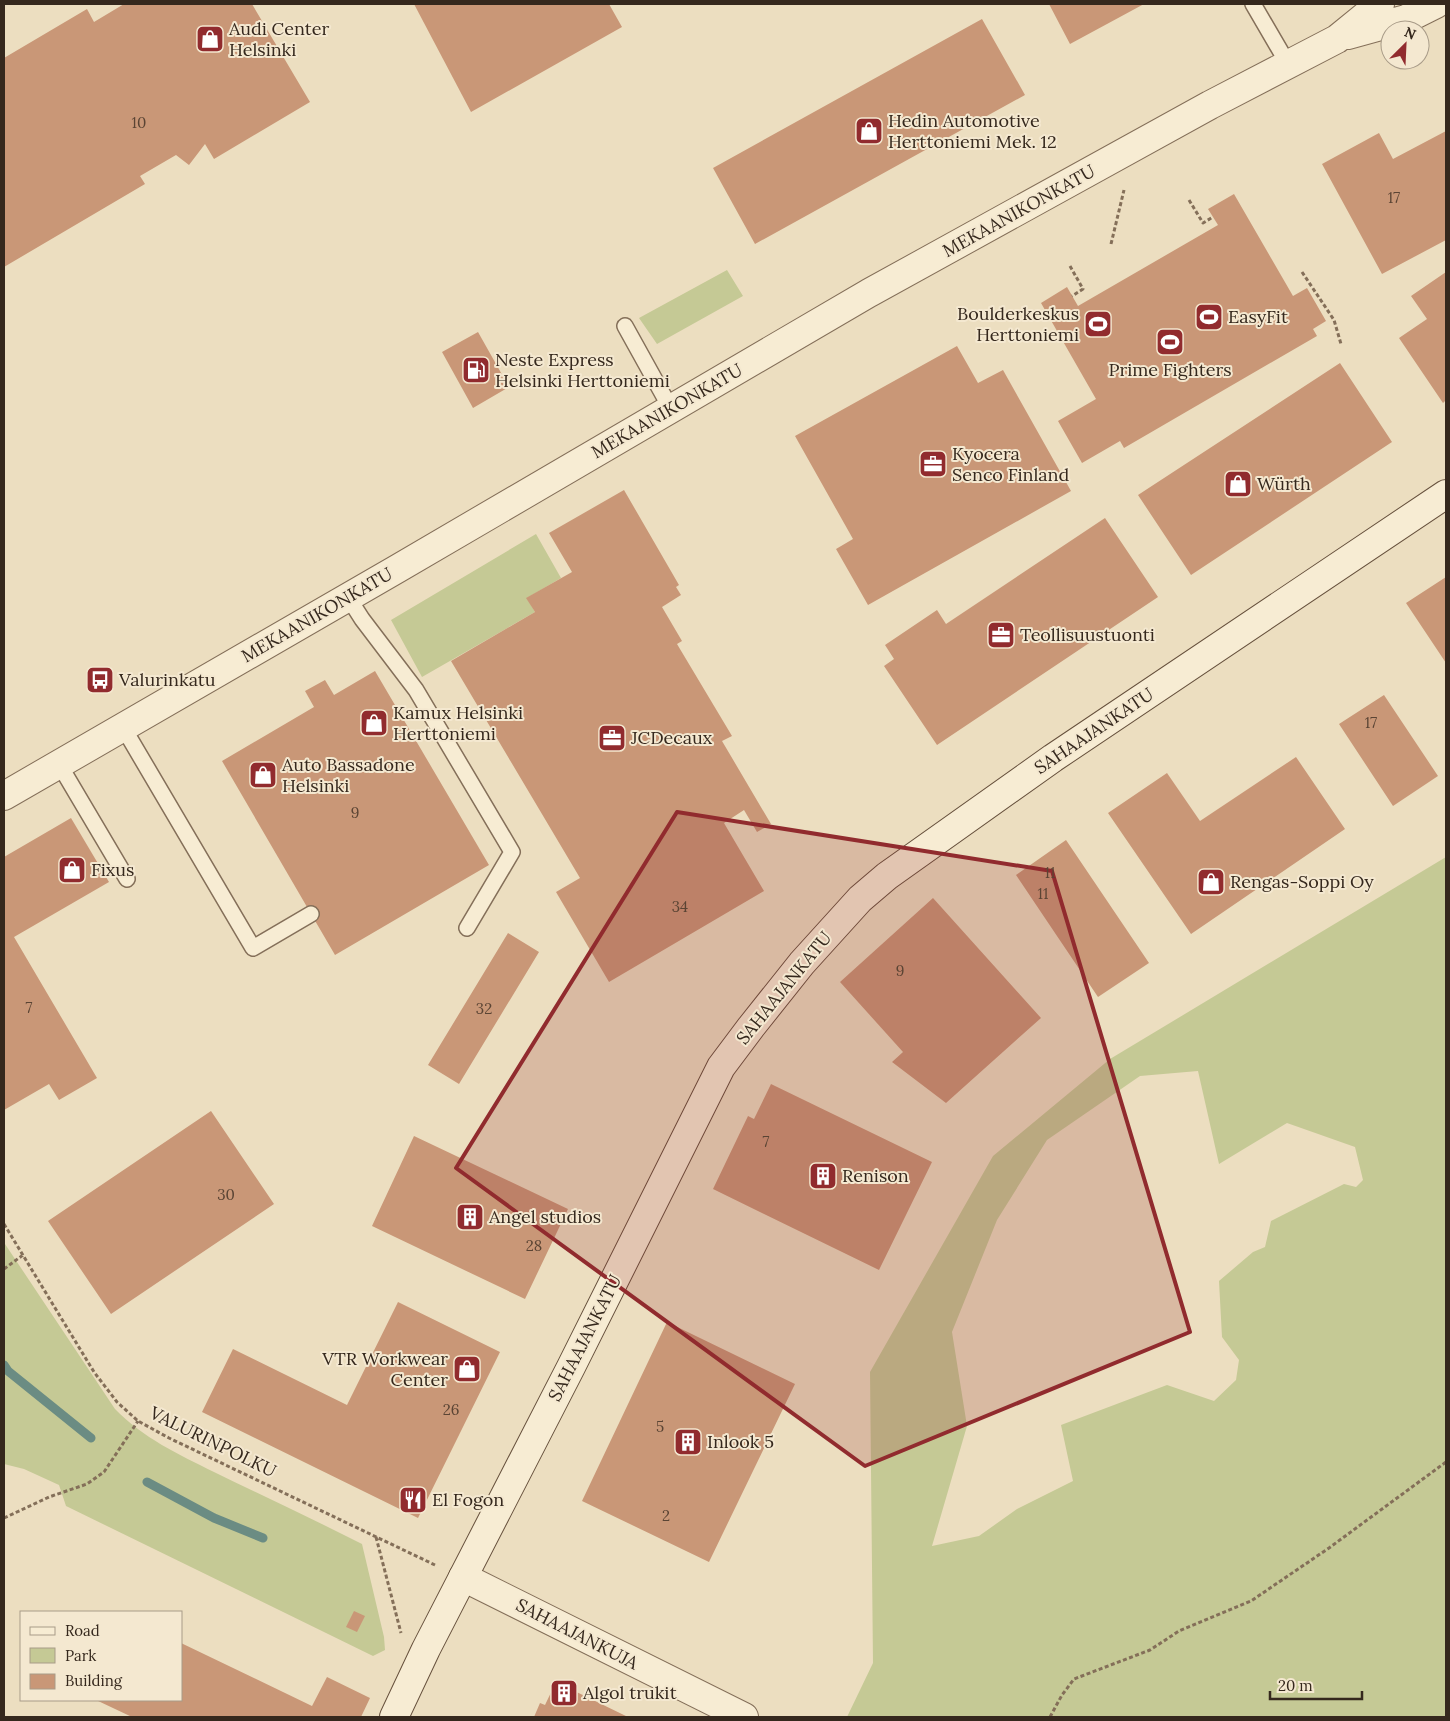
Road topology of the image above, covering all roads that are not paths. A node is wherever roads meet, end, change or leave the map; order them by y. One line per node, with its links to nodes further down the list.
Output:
1 (1254, 4): 5 (lane)
2 (1380, 4): 4 (street, MEKAANIKONKATU)
3 (1436, 4): 4 (street, MEKAANIKONKATU)
4 (1337, 39): 5 (street, MEKAANIKONKATU)
5 (1288, 64): 7 (street, MEKAANIKONKATU)
6 (626, 326): 7 (lane)
7 (670, 409): 9 (street, MEKAANIKONKATU)
8 (1446, 494): 16 (street, SAHAAJANKATU)
9 (348, 597): 10 (street, MEKAANIKONKATU); 15 (lane)
10 (123, 727): 11 (street, MEKAANIKONKATU); 14 (lane)
11 (59, 764): 12 (street, MEKAANIKONKATU); 13 (lane)
12 (4, 796)
13 (127, 879)
14 (311, 914)
15 (467, 928)
16 (463, 1577): 17 (street, SAHAAJANKATU); 18 (street, SAHAAJANKUJA)
17 (394, 1717)
18 (744, 1717)

